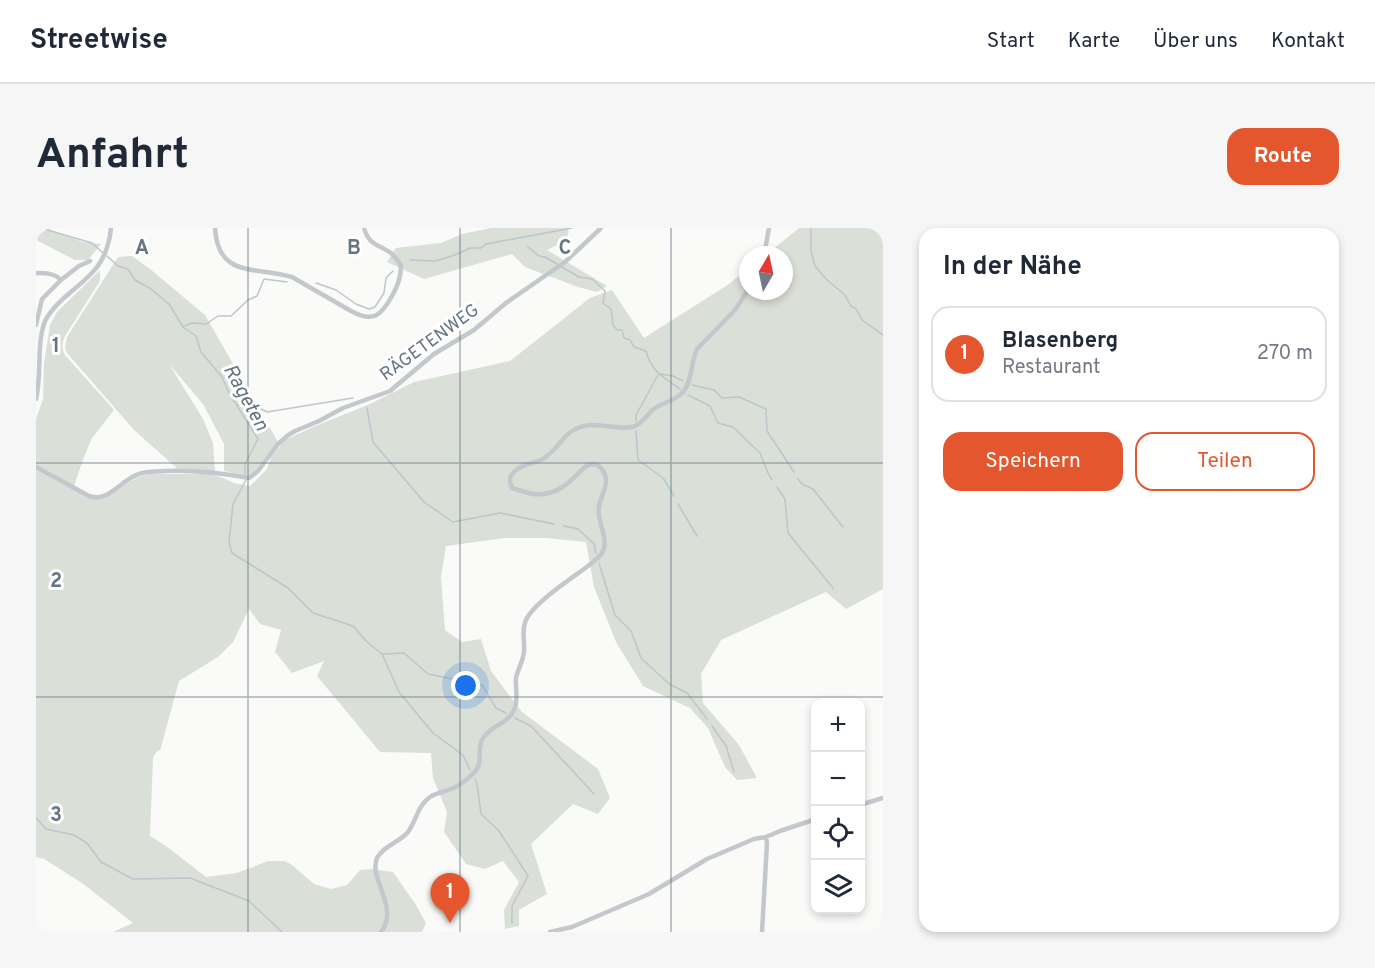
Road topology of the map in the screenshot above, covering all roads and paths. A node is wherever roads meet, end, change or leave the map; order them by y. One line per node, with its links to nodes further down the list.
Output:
1 (111, 228): 11 (street)
2 (215, 228): 3 (street)
3 (364, 228)
4 (601, 228): 13 (street, RÄGETENWEG)
5 (769, 228): 6 (street)
6 (766, 246)
7 (90, 261): 9 (street)
8 (36, 273): 9 (street)
9 (61, 280): 11 (street)
10 (742, 300): 18 (street)
11 (38, 328): 12 (street)
12 (36, 399)
13 (36, 467)
14 (883, 798): 15 (street)
15 (865, 804)
16 (811, 821): 17 (street)
17 (766, 837): 19 (street); 20 (street)
18 (381, 932)
19 (550, 932)
20 (762, 932)

